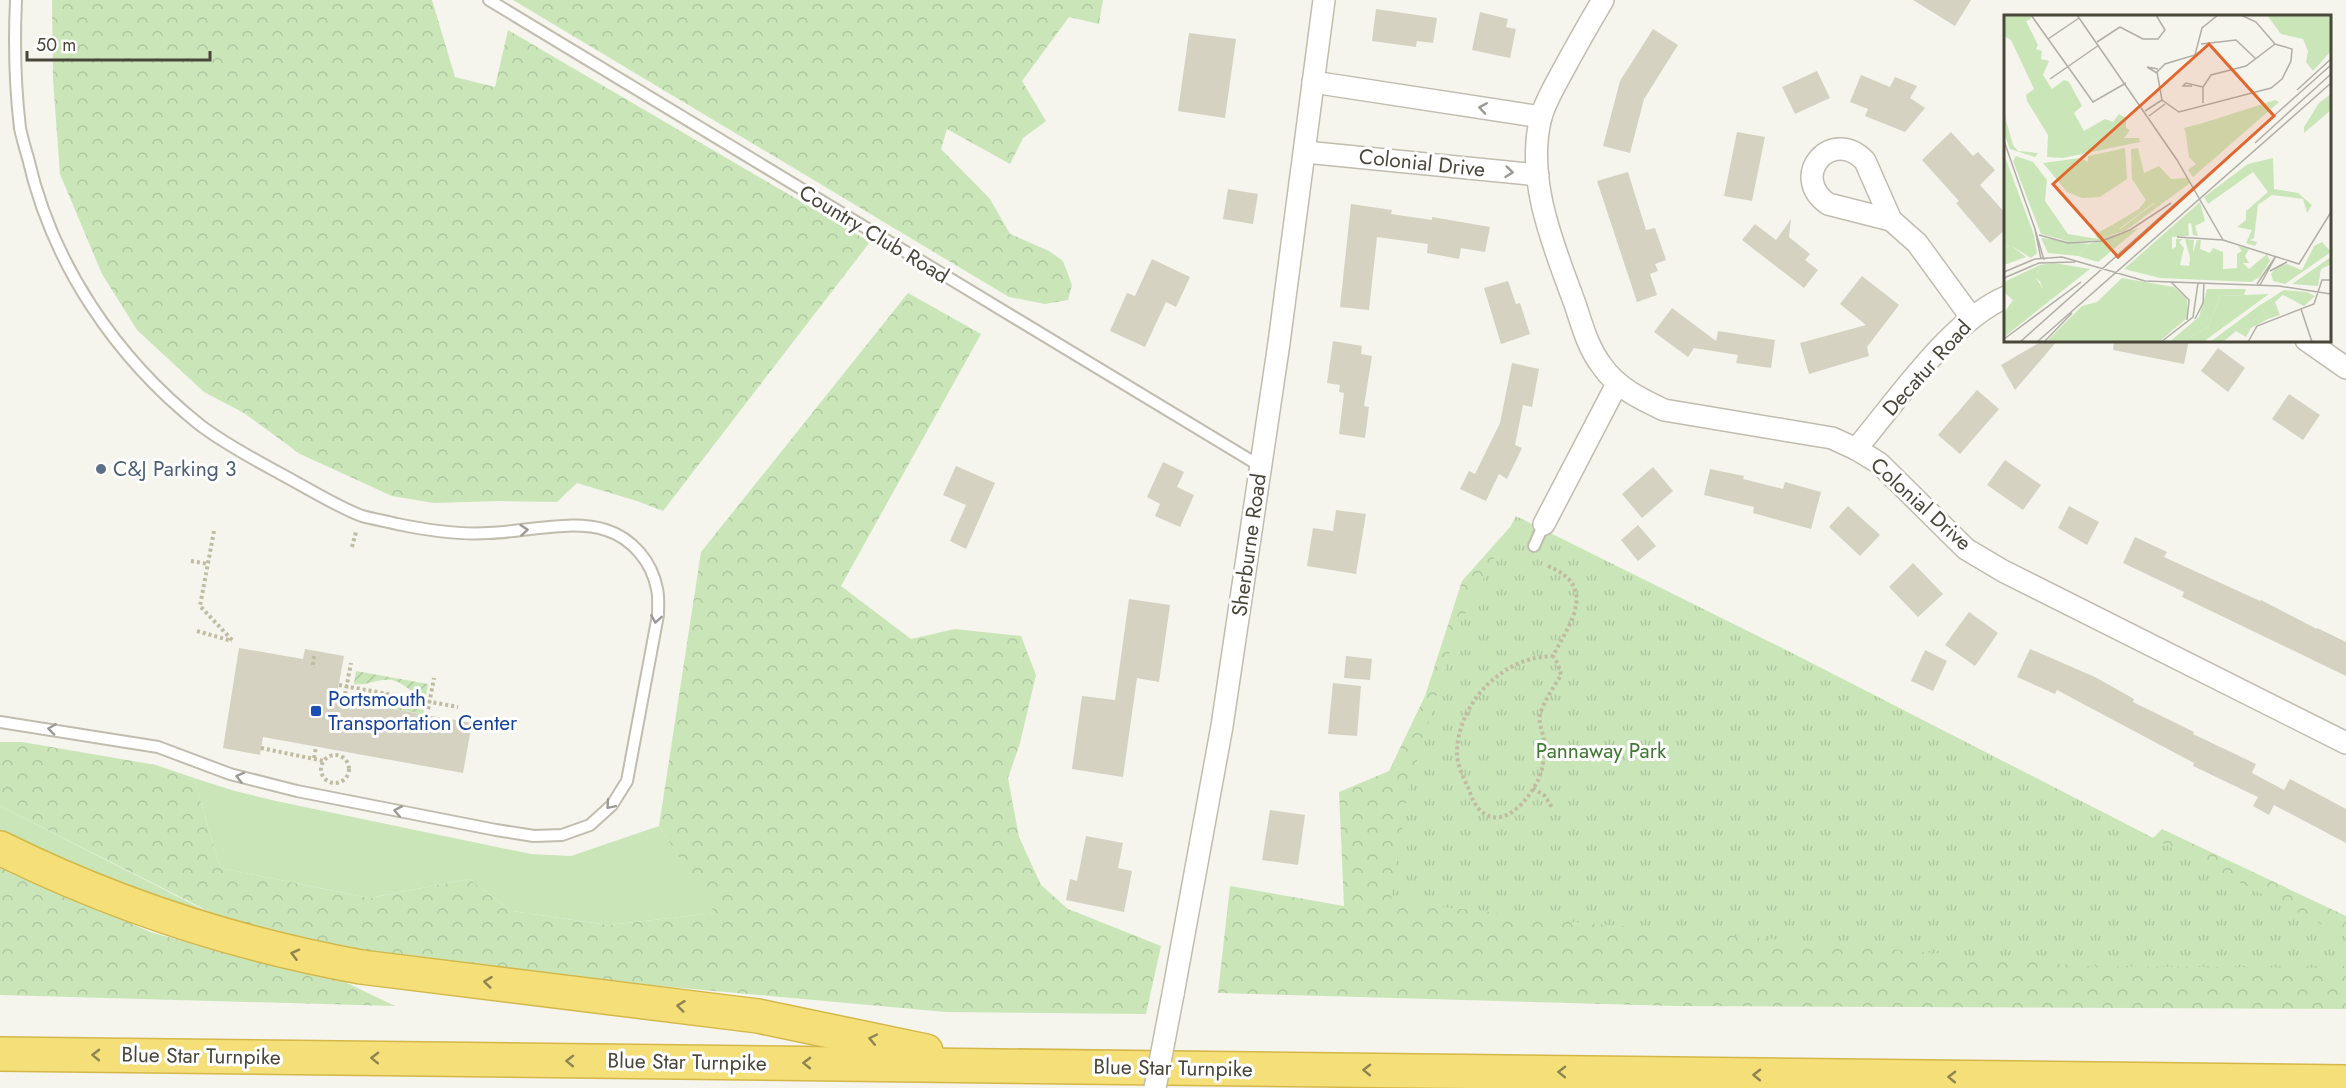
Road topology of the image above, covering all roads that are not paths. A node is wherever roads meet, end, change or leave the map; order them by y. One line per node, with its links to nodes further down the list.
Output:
1 (16, 0): 19 (lane, one-way to 19)
2 (489, 0): 16 (lane, Country Club Road)
3 (1324, 0): 5 (street, Sherburne Road)
4 (1603, 0): 6 (street, Colonial Drive)
5 (1313, 82): 6 (street, one-way to 5); 7 (street, Sherburne Road)
6 (1541, 117): 8 (street, Colonial Drive)
7 (1305, 152): 8 (street, Colonial Drive, one-way to 8); 16 (street, Sherburne Road)
8 (1538, 175): 14 (street, Colonial Drive)
9 (1891, 220): 11 (street)
10 (2004, 298): 11 (street, Decatur Road)
11 (1971, 317): 15 (street, Decatur Road)
12 (2309, 342): 13 (street)
13 (2346, 368)
14 (1617, 384): 15 (street, Colonial Drive); 17 (street)
15 (1856, 449): 20 (street, Colonial Drive)
16 (1260, 466): 25 (street, Sherburne Road, bridge)
17 (1544, 525): 18 (lane)
18 (1534, 546)
19 (0, 722)
20 (2346, 743)
21 (0, 848): 23 (highway, one-way to 21)
22 (0, 1054): 23 (highway, Blue Star Turnpike, one-way to 22)
23 (992, 1066): 24 (highway, Blue Star Turnpike, one-way to 23)
24 (2346, 1082)
25 (1155, 1088)

